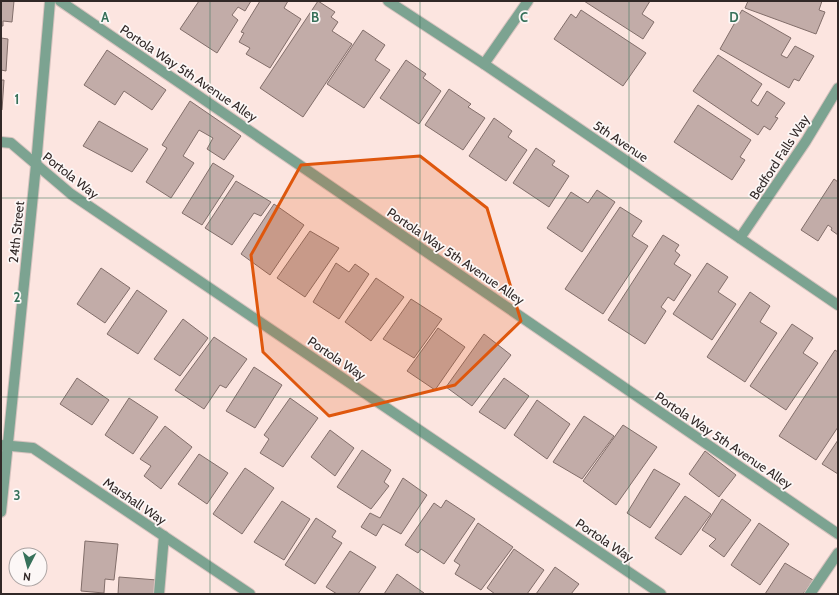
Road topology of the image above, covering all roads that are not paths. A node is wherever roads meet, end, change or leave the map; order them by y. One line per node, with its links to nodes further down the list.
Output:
1 (50, 1): 8 (street, 24th Street)
2 (60, 1): 13 (street, Portola Way 5th Avenue Alley)
3 (388, 1): 5 (street, 5th Avenue)
4 (528, 1): 5 (street)
5 (484, 64): 9 (street, 5th Avenue)
6 (838, 88): 9 (street, Bedford Falls Way)
7 (1, 142): 8 (street, Portola Way)
8 (36, 165): 11 (street, 24th Street); 18 (street, Portola Way)
9 (740, 238): 10 (street, 5th Avenue)
10 (838, 305)
11 (4, 445): 12 (street, 24th Street); 14 (street, Marshall Way)
12 (1, 512)
13 (838, 534)
14 (164, 536): 16 (street); 17 (street, Marshall Way)
15 (838, 553): 19 (street)
16 (159, 594)
17 (250, 594)
18 (661, 594)
19 (810, 594)

